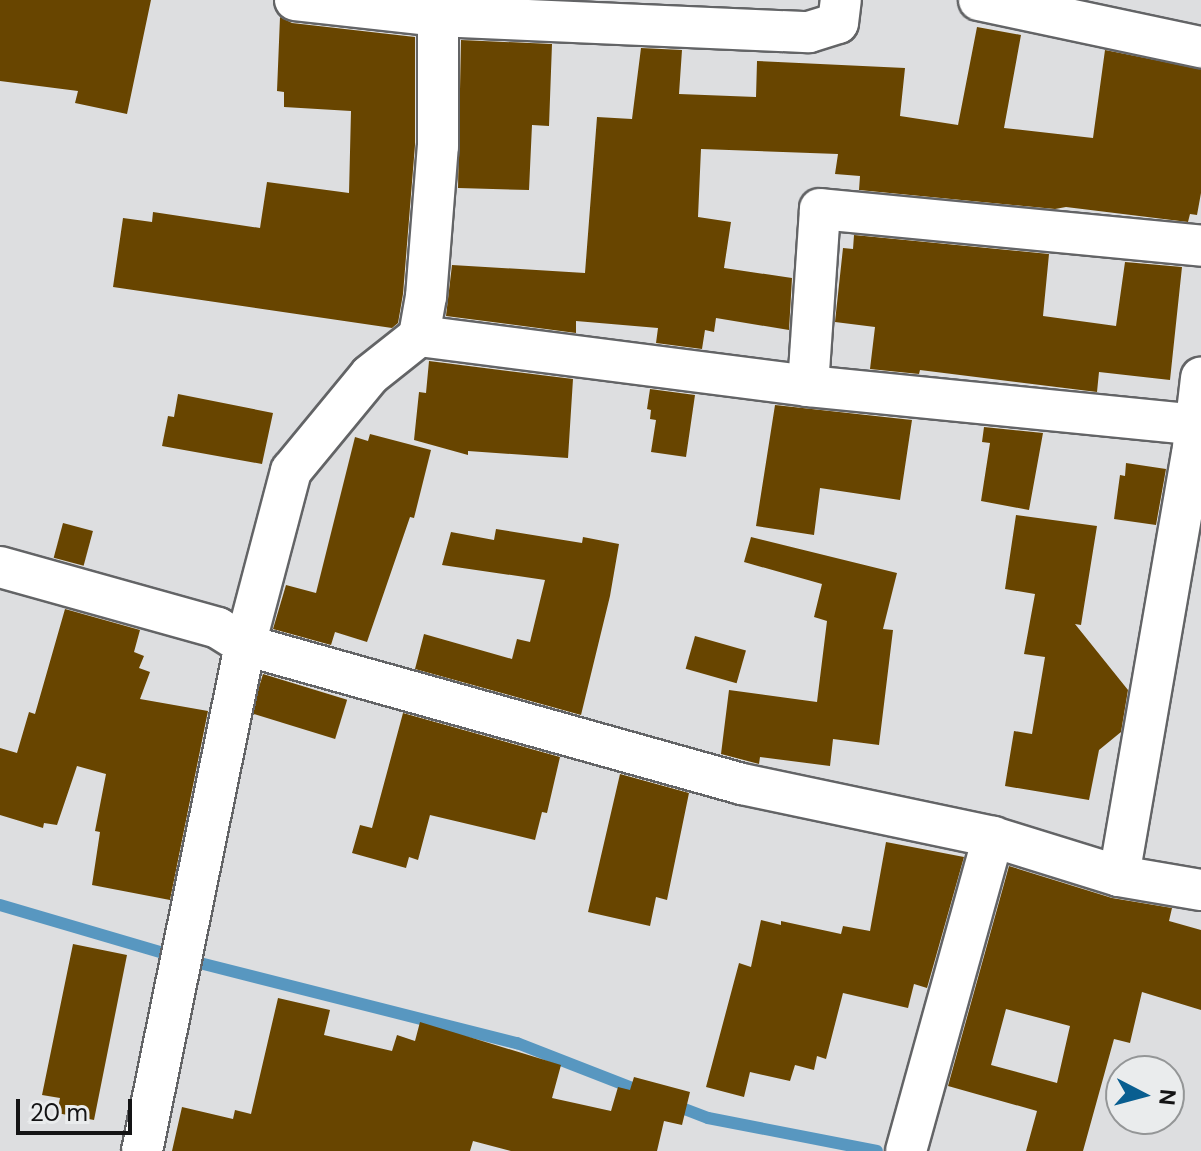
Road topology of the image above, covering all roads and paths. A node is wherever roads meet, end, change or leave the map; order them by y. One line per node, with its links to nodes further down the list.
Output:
1 (295, 0): 4 (street)
2 (841, 0): 4 (street)
3 (979, 0): 5 (street)
4 (438, 8): 7 (street)
5 (1201, 47)
6 (1201, 246): 9 (street)
7 (419, 336): 9 (street); 12 (street)
8 (1201, 378): 10 (street)
9 (808, 386): 10 (street)
10 (1196, 425): 14 (street)
11 (0, 567): 12 (street)
12 (245, 645): 13 (street); 16 (street)
13 (993, 837): 14 (street); 17 (street)
14 (1119, 876): 15 (street)
15 (1201, 890)
16 (148, 1150)
17 (906, 1151)

